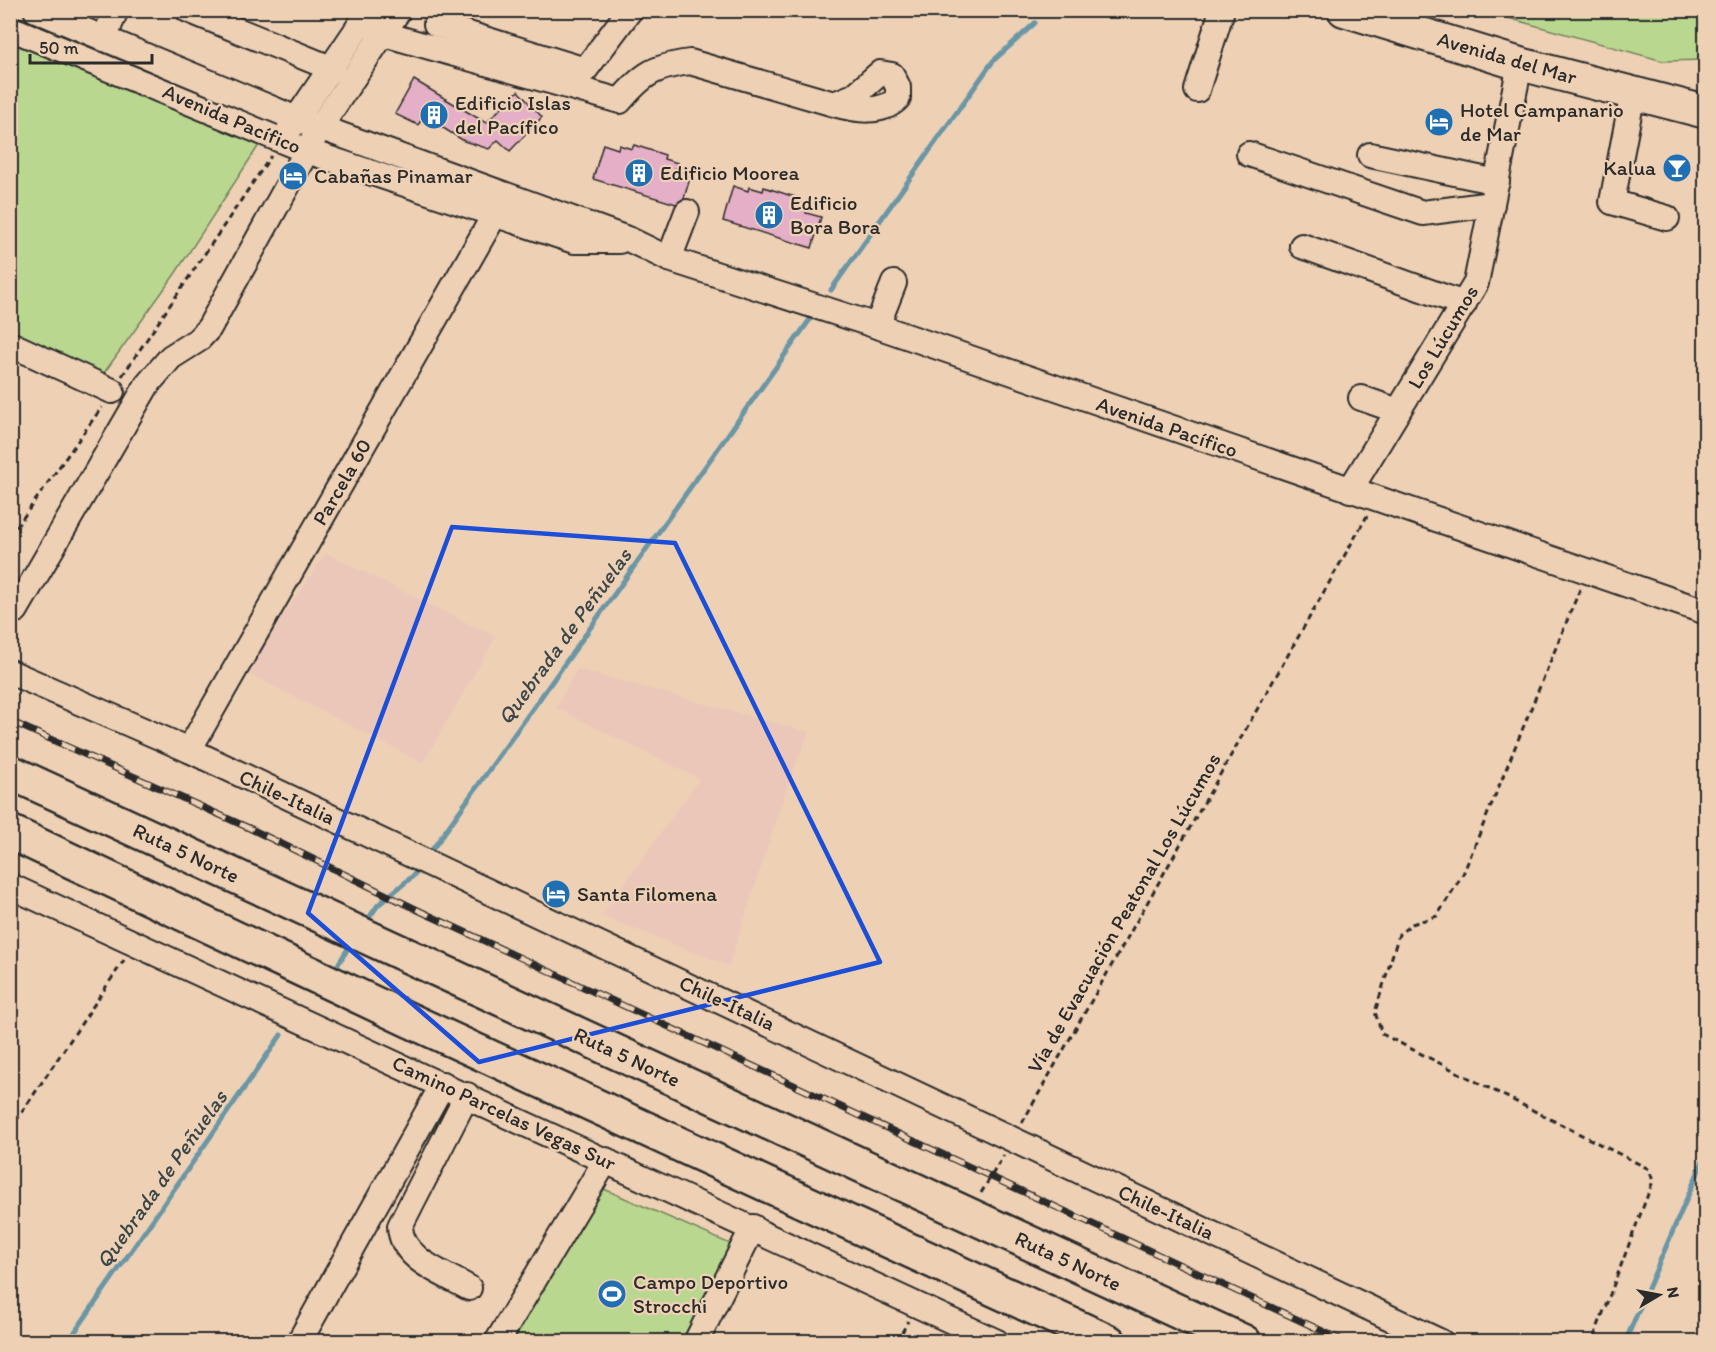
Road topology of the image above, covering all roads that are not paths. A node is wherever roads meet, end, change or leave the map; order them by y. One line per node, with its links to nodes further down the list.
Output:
1 (36, 10): 10 (street, Avenida Pacífico)
2 (116, 10): 13 (street)
3 (188, 10): 15 (street)
4 (399, 10): 12 (street)
5 (445, 10): 6 (street)
6 (630, 10)
7 (1222, 10): 16 (street)
8 (1344, 10): 14 (main road, Avenida del Mar)
9 (367, 16): 12 (street); 15 (street)
10 (81, 19): 13 (street, Avenida Pacífico)
11 (10, 28): 22 (street, Avenida Pacífico)
12 (384, 34): 18 (street); 21 (street)
13 (104, 39): 20 (street, Avenida Pacífico)
14 (1520, 64): 17 (main road, Avenida del Mar); 26 (street, Los Lúcumos)
15 (333, 69): 20 (street)
16 (1197, 90)
17 (1633, 93): 19 (main road, Avenida del Mar); 29 (street)
18 (834, 104)
19 (1706, 112)
20 (297, 119): 21 (street, Avenida Pacífico); 22 (street)
21 (320, 127): 23 (street); 30 (street, Avenida Pacífico)
22 (283, 139): 23 (street, Avenida Pacífico)
23 (307, 151): 28 (street, Avenida Pacífico); 41 (street)
24 (1249, 154): 26 (street)
25 (1370, 155): 26 (street)
26 (1494, 193): 34 (street, Los Lúcumos)
27 (687, 212): 32 (street)
28 (495, 214): 30 (street, Avenida Pacífico); 44 (street, Parcela 60)
29 (1667, 218)
30 (630, 240): 32 (street, Avenida Pacífico)
31 (1302, 246): 34 (street)
32 (669, 259): 35 (street, Avenida Pacífico)
33 (894, 283): 35 (street)
34 (1464, 304): 39 (street, Los Lúcumos)
35 (877, 326): 40 (street, Avenida Pacífico)
36 (10, 344): 37 (street)
37 (112, 391)
38 (1361, 398): 39 (street)
39 (1398, 411): 40 (street, Los Lúcumos)
40 (1350, 490): 42 (street, Avenida Pacífico)
41 (16, 610)
42 (1706, 612)
43 (10, 672): 44 (street, Chile-Italia)
44 (189, 750): 61 (street, Chile-Italia)
45 (10, 772): 60 (highway, Ruta 5 Norte)
46 (10, 832): 48 (highway)
47 (10, 850): 48 (highway)
48 (108, 877): 59 (highway)
49 (10, 886): 50 (street, Camino Parcelas Vegas Sur)
50 (443, 1084): 51 (street, Camino Parcelas Vegas Sur); 55 (street)
51 (467, 1095): 52 (street, Camino Parcelas Vegas Sur); 54 (street)
52 (606, 1160): 53 (street, Camino Parcelas Vegas Sur); 56 (street)
53 (753, 1227): 57 (street); 58 (street, Camino Parcelas Vegas Sur)
54 (469, 1288)
55 (299, 1341)
56 (497, 1341)
57 (696, 1341)
58 (997, 1341)
59 (1109, 1341)
60 (1244, 1341)
61 (1441, 1341)

